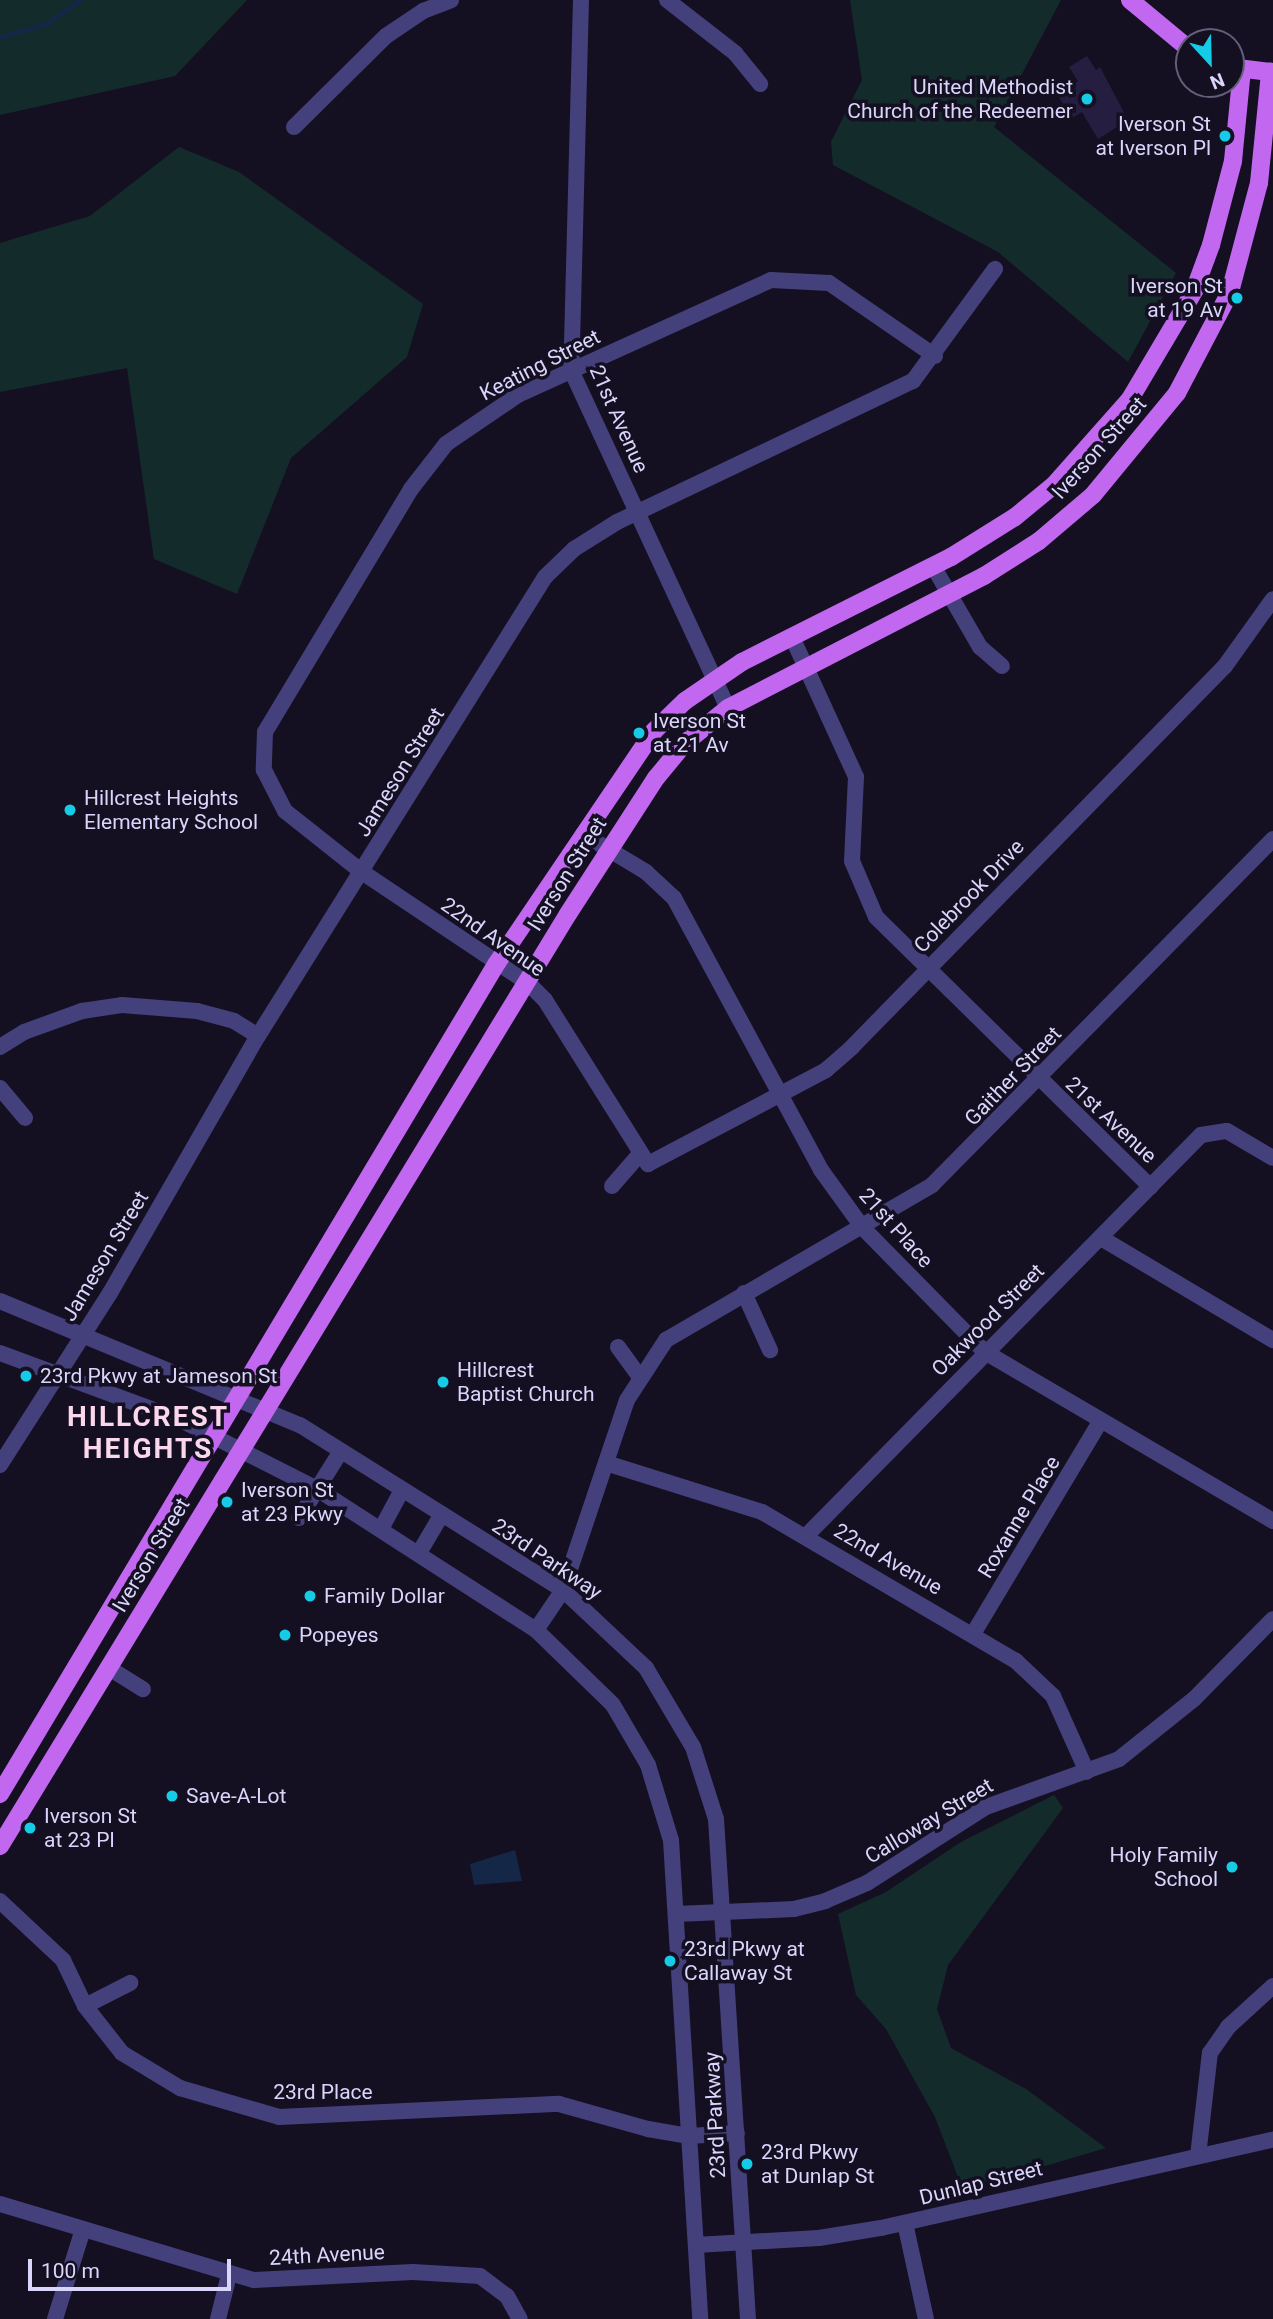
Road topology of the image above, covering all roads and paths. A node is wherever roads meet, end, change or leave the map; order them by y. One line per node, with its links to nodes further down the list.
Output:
1 (451, 0): 10 (street)
2 (581, 0): 13 (street, 21st Avenue)
3 (667, 0): 8 (street)
4 (1130, 0): 5 (main road)
5 (1175, 37)
6 (1245, 70): 7 (main road)
7 (1272, 72): 16 (main road, Iverson Street)
8 (760, 84)
9 (1235, 98): 15 (main road, Iverson Street)
10 (294, 127)
11 (995, 269): 12 (street, Jameson Street)
12 (936, 356): 13 (street, Keating Street); 14 (street, Jameson Street)
13 (571, 370): 14 (street, 21st Avenue); 23 (street, Keating Street)
14 (638, 512): 21 (street, 21st Avenue); 27 (street, Jameson Street)
15 (933, 566): 16 (street); 18 (main road, Iverson Street)
16 (949, 595): 19 (main road, Iverson Street); 20 (street)
17 (1273, 599): 29 (street, Colebrook Drive)
18 (792, 637): 19 (street, 21st Avenue); 21 (main road, Iverson Street)
19 (806, 666): 22 (main road, Iverson Street); 29 (street, 21st Avenue)
20 (1002, 666)
21 (712, 681): 22 (street, 21st Avenue); 24 (main road, Iverson Street)
22 (729, 708): 26 (main road, Iverson Street)
23 (293, 821): 27 (street, 22nd Avenue)
24 (583, 834): 26 (street, 21st Place); 28 (main road, Iverson Street)
25 (1273, 839): 33 (street, Gaither Street)
26 (608, 849): 30 (main road, Iverson Street); 35 (street, 21st Place)
27 (362, 872): 28 (street, 22nd Avenue); 31 (street, Jameson Street)
28 (497, 963): 30 (street, 22nd Avenue); 53 (main road, Iverson Street)
29 (926, 970): 33 (street, 21st Avenue); 35 (street, Colebrook Drive)
30 (528, 983): 38 (street, 22nd Avenue); 54 (main road, Iverson Street)
31 (258, 1036): 32 (street); 45 (street, Jameson Street)
32 (0, 1047)
33 (1039, 1080): 40 (street, 21st Avenue); 41 (street, Gaither Street)
34 (0, 1088): 36 (street)
35 (780, 1096): 38 (street, Colebrook Drive); 41 (street, 21st Place)
36 (25, 1118)
37 (1273, 1158): 40 (street, Oakwood Street)
38 (644, 1159): 39 (street)
39 (612, 1185)
40 (1152, 1187): 42 (street, Oakwood Street)
41 (863, 1228): 43 (street, Gaither Street); 49 (street, 21st Place)
42 (1101, 1238): 46 (street); 49 (street, Oakwood Street)
43 (744, 1293): 48 (street); 52 (street, Gaither Street)
44 (0, 1301): 45 (street, 23rd Parkway)
45 (84, 1333): 51 (street, Jameson Street); 53 (street, 23rd Parkway)
46 (1273, 1340)
47 (618, 1347): 52 (street)
48 (770, 1350)
49 (985, 1352): 55 (street, 21st Place); 67 (street, Oakwood Street)
50 (0, 1353): 51 (street, 23rd Parkway)
51 (55, 1376): 56 (street, 23rd Parkway); 60 (street, Jameson Street)
52 (639, 1376): 59 (street, Gaither Street)
53 (238, 1396): 54 (street, 23rd Parkway); 56 (main road, Iverson Street)
54 (270, 1409): 57 (main road, Iverson Street); 58 (street, 23rd Parkway)
55 (1100, 1422): 65 (street, 21st Place); 72 (street, Roxanne Place)
56 (214, 1438): 57 (street, 23rd Parkway); 76 (main road, Iverson Street)
57 (242, 1449): 61 (street, 23rd Parkway); 73 (main road, Iverson Street)
58 (341, 1451): 61 (street); 62 (street, 23rd Parkway)
59 (606, 1463): 67 (street, 22nd Avenue); 69 (street, Gaither Street)
60 (0, 1465)
61 (317, 1489): 64 (street); 66 (street, 23rd Parkway)
62 (402, 1490): 63 (street, 23rd Parkway); 66 (street)
63 (442, 1514): 68 (street); 69 (street, 23rd Parkway)
64 (299, 1518)
65 (1273, 1521)
66 (381, 1529): 68 (street, 23rd Parkway)
67 (806, 1536): 72 (street, 22nd Avenue)
68 (419, 1553): 71 (street, 23rd Parkway)
69 (563, 1590): 71 (street, Gaither Street); 79 (street, 23rd Parkway)
70 (1273, 1619): 75 (street, Calloway Street)
71 (536, 1630): 80 (street, 23rd Parkway)
72 (973, 1633): 75 (street, 22nd Avenue)
73 (109, 1668): 74 (street); 77 (main road, Iverson Street)
74 (143, 1689)
75 (1087, 1772): 79 (street, Calloway Street)
76 (0, 1794)
77 (0, 1846)
78 (0, 1901): 83 (street, 23rd Place)
79 (725, 1909): 80 (street, Calloway Street); 84 (street, 23rd Parkway)
80 (676, 1914): 85 (street, 23rd Parkway)
81 (130, 1983): 83 (street)
82 (1273, 1986): 87 (street)
83 (85, 2006): 85 (street, 23rd Place)
84 (737, 2133): 85 (street, 23rd Place); 91 (street, 23rd Parkway)
85 (689, 2136): 92 (street, 23rd Parkway)
86 (1273, 2140): 87 (street, Dunlap Street)
87 (1198, 2156): 89 (street, Dunlap Street)
88 (0, 2204): 90 (street, 24th Avenue)
89 (905, 2223): 91 (street, Dunlap Street); 99 (street)
90 (83, 2230): 93 (street, 24th Avenue); 94 (street)
91 (744, 2241): 92 (street, Dunlap Street); 98 (street, 23rd Parkway)
92 (696, 2245): 97 (street, 23rd Parkway)
93 (229, 2275): 95 (street); 96 (street, 24th Avenue)
94 (55, 2319)
95 (218, 2319)
96 (520, 2319)
97 (700, 2319)
98 (748, 2319)
99 (926, 2319)

